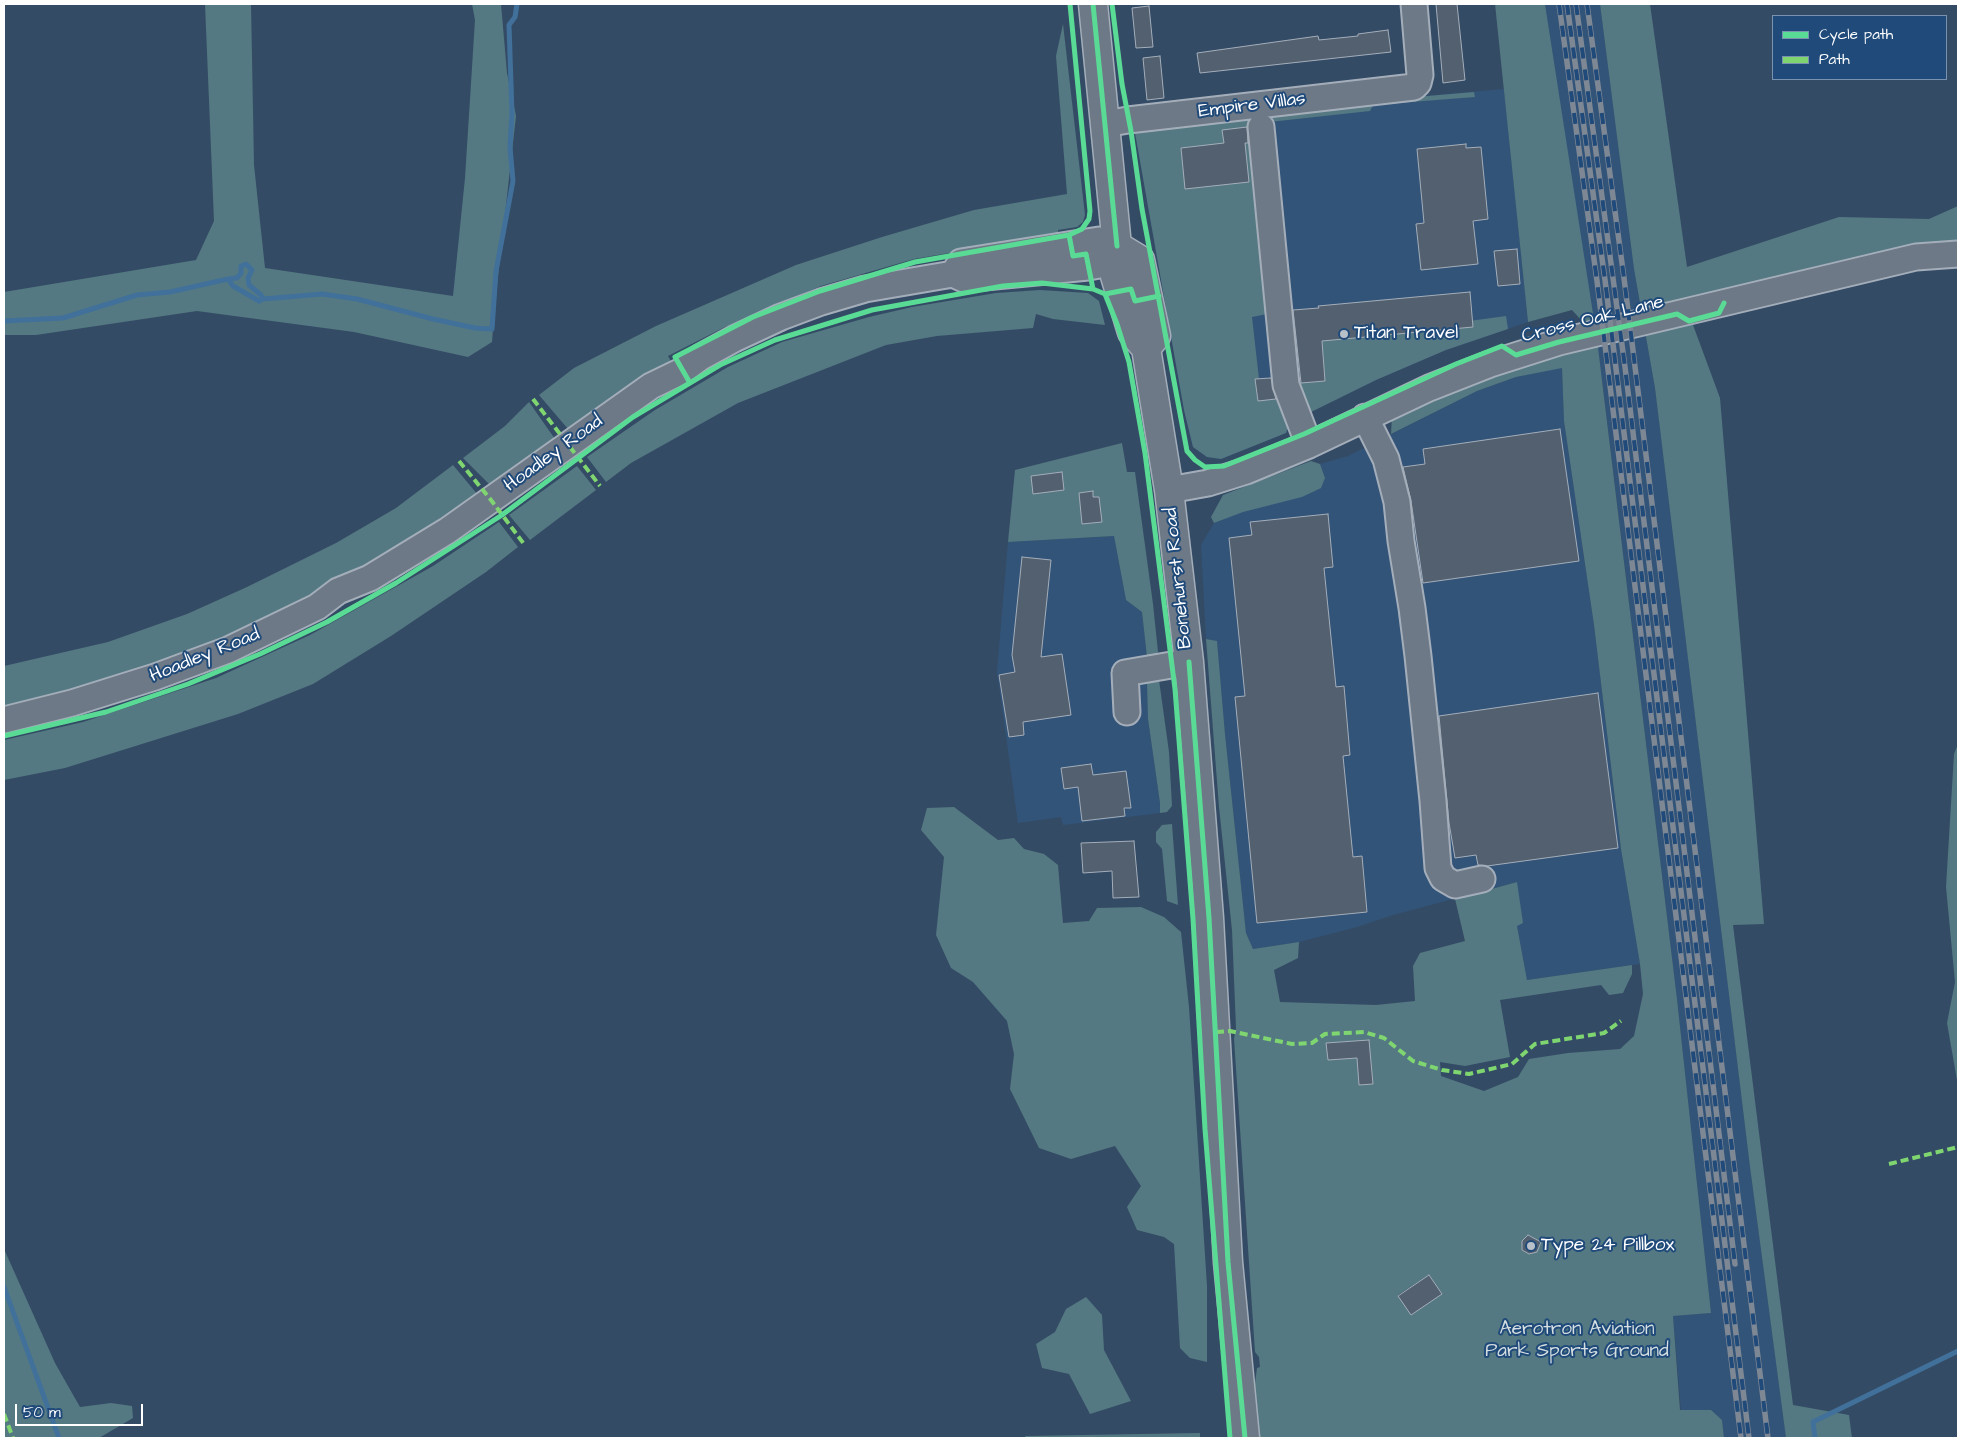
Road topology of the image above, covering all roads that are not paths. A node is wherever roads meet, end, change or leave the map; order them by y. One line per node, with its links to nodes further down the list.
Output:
1 (1093, 4): 3 (main road, Bonehurst Road)
2 (1414, 4): 3 (street, Empire Villas)
3 (1105, 124): 5 (main road, Bonehurst Road)
4 (1260, 127): 8 (street)
5 (1117, 246): 9 (main road, Bonehurst Road); 12 (street, Hoadley Road)
6 (1958, 254): 7 (street, Cross Oak Lane)
7 (1366, 417): 8 (street, Cross Oak Lane); 13 (street)
8 (1309, 445): 9 (street, Cross Oak Lane)
9 (1169, 490): 10 (main road, Bonehurst Road)
10 (1189, 662): 11 (street); 14 (main road, Bonehurst Road)
11 (1127, 712)
12 (4, 720)
13 (1482, 879)
14 (1245, 1438)

